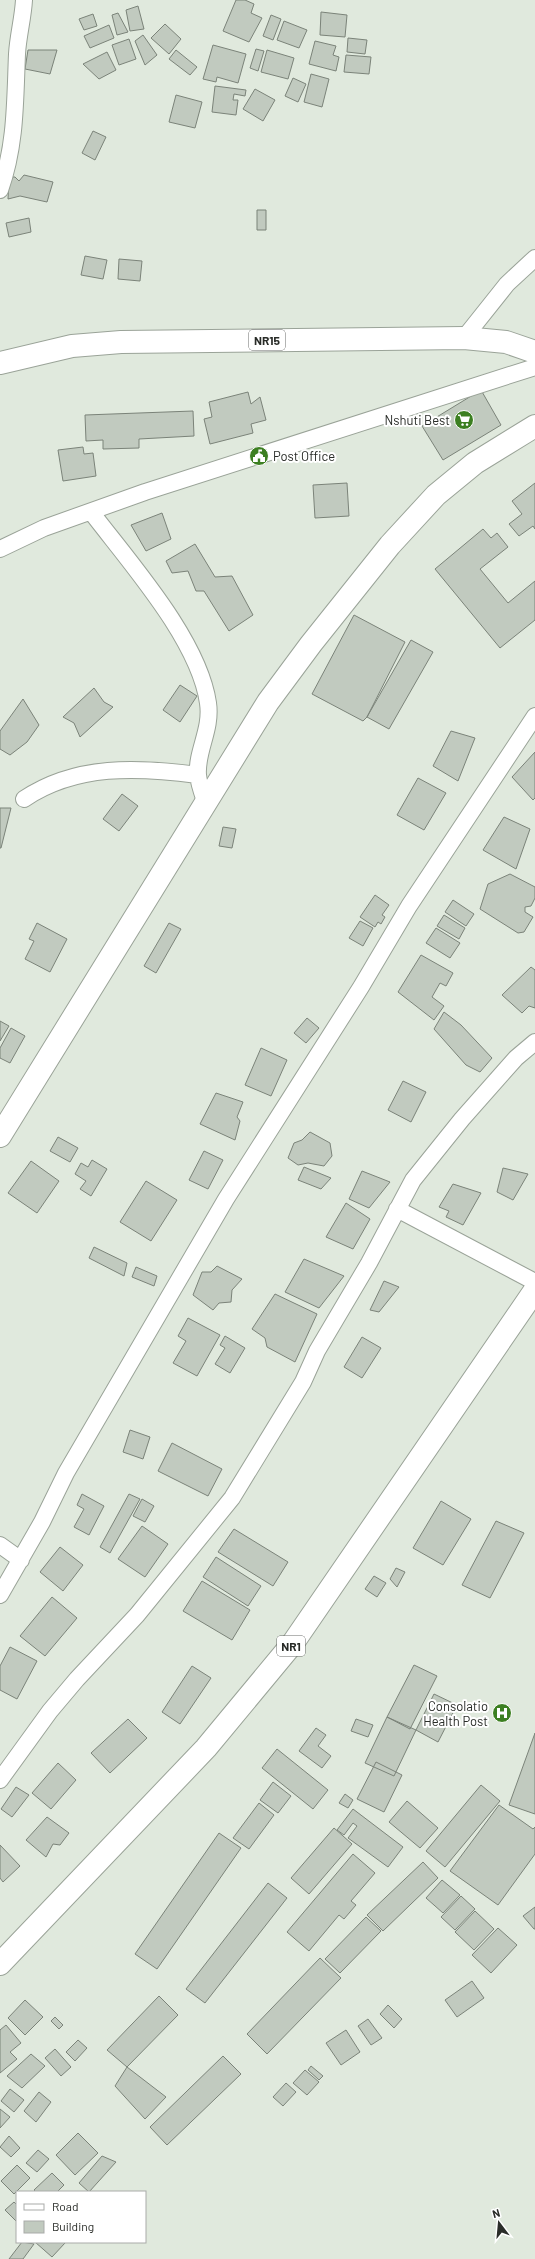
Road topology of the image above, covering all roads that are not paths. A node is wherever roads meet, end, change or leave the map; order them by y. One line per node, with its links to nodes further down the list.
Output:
1 (24, 0): 2 (street)
2 (0, 190)
3 (535, 258): 4 (street)
4 (464, 338): 5 (main road, NR15); 6 (main road, NR15)
5 (535, 352)
6 (0, 363)
7 (535, 367): 9 (street)
8 (535, 426): 14 (main road)
9 (92, 513): 10 (street); 12 (street)
10 (0, 549)
11 (535, 716): 21 (street)
12 (198, 775): 13 (street); 14 (street)
13 (24, 799)
14 (206, 804): 16 (main road)
15 (535, 1042): 17 (street)
16 (0, 1136)
17 (397, 1209): 18 (street); 23 (street)
18 (535, 1282)
19 (535, 1290): 24 (main road, NR1)
20 (0, 1545): 21 (street)
21 (21, 1560): 22 (street)
22 (0, 1594)
23 (0, 1780)
24 (0, 1964)

